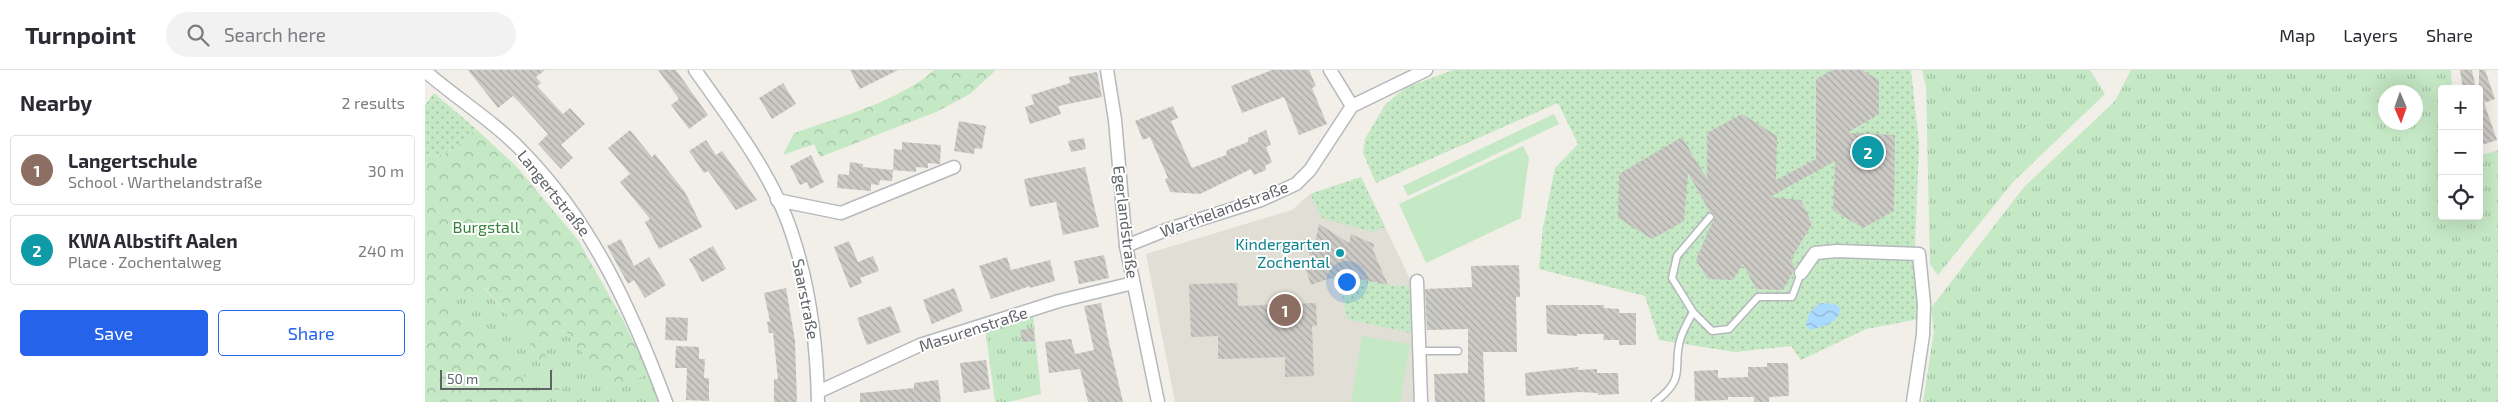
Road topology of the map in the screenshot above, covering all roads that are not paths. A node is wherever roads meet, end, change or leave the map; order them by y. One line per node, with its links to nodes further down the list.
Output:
1 (695, 70): 8 (street, Saarstraße)
2 (1107, 70): 10 (street, Egerlandstraße)
3 (1331, 70): 6 (street)
4 (1426, 70): 6 (street, Warthelandstraße)
5 (425, 71): 18 (street, Langertstraße)
6 (1353, 106): 10 (street, Warthelandstraße)
7 (954, 167): 8 (street)
8 (777, 200): 17 (street, Saarstraße)
9 (1710, 217): 14 (lane)
10 (1126, 246): 13 (street, Egerlandstraße)
11 (1801, 273): 14 (lane); 22 (street)
12 (1417, 280): 15 (street)
13 (1133, 283): 17 (street, Masurenstraße); 19 (street, Egerlandstraße)
14 (1693, 312): 21 (lane)
15 (1420, 351): 16 (lane); 20 (street)
16 (1458, 351)
17 (818, 397)
18 (666, 402)
19 (1158, 402)
20 (1421, 402)
21 (1655, 402)
22 (1913, 402)

